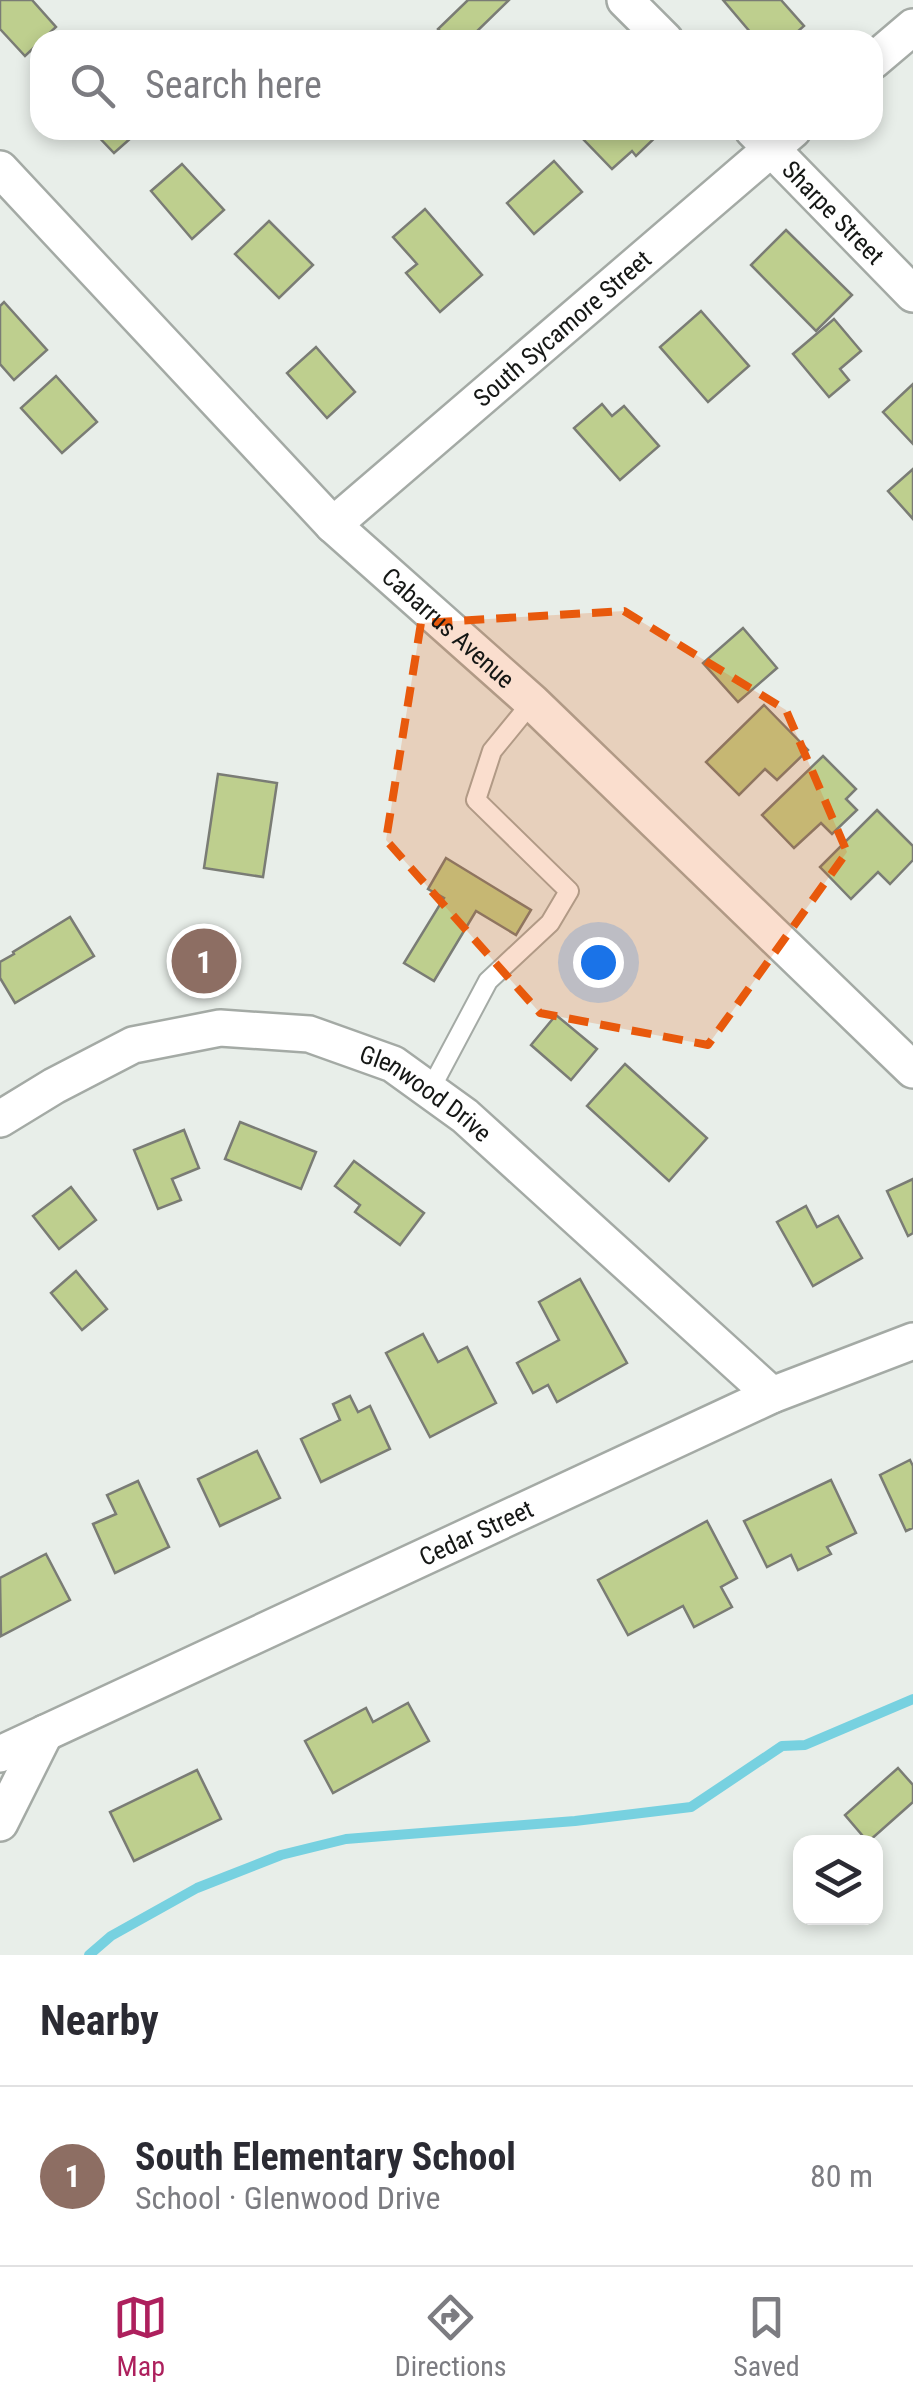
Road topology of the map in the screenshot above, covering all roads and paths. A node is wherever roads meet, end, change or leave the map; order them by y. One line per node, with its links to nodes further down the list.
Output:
1 (626, 0): 3 (street)
2 (913, 27): 4 (street)
3 (655, 30)
4 (883, 52)
5 (767, 140): 9 (street, South Sycamore Street)
6 (776, 140): 8 (street, Sharpe Street)
7 (0, 169): 9 (street, Cabarrus Avenue)
8 (913, 294)
9 (333, 525): 10 (street, Cabarrus Avenue)
10 (532, 702): 11 (street, Cabarrus Avenue); 12 (lane)
11 (913, 1070)
12 (430, 1090): 13 (street, Glenwood Drive); 15 (street, Glenwood Drive)
13 (0, 1119)
14 (913, 1341): 15 (street, Cedar Street)
15 (772, 1395): 16 (street, Cedar Street)
16 (45, 1733): 17 (street, Cedar Street); 18 (street)
17 (0, 1754)
18 (0, 1822)

